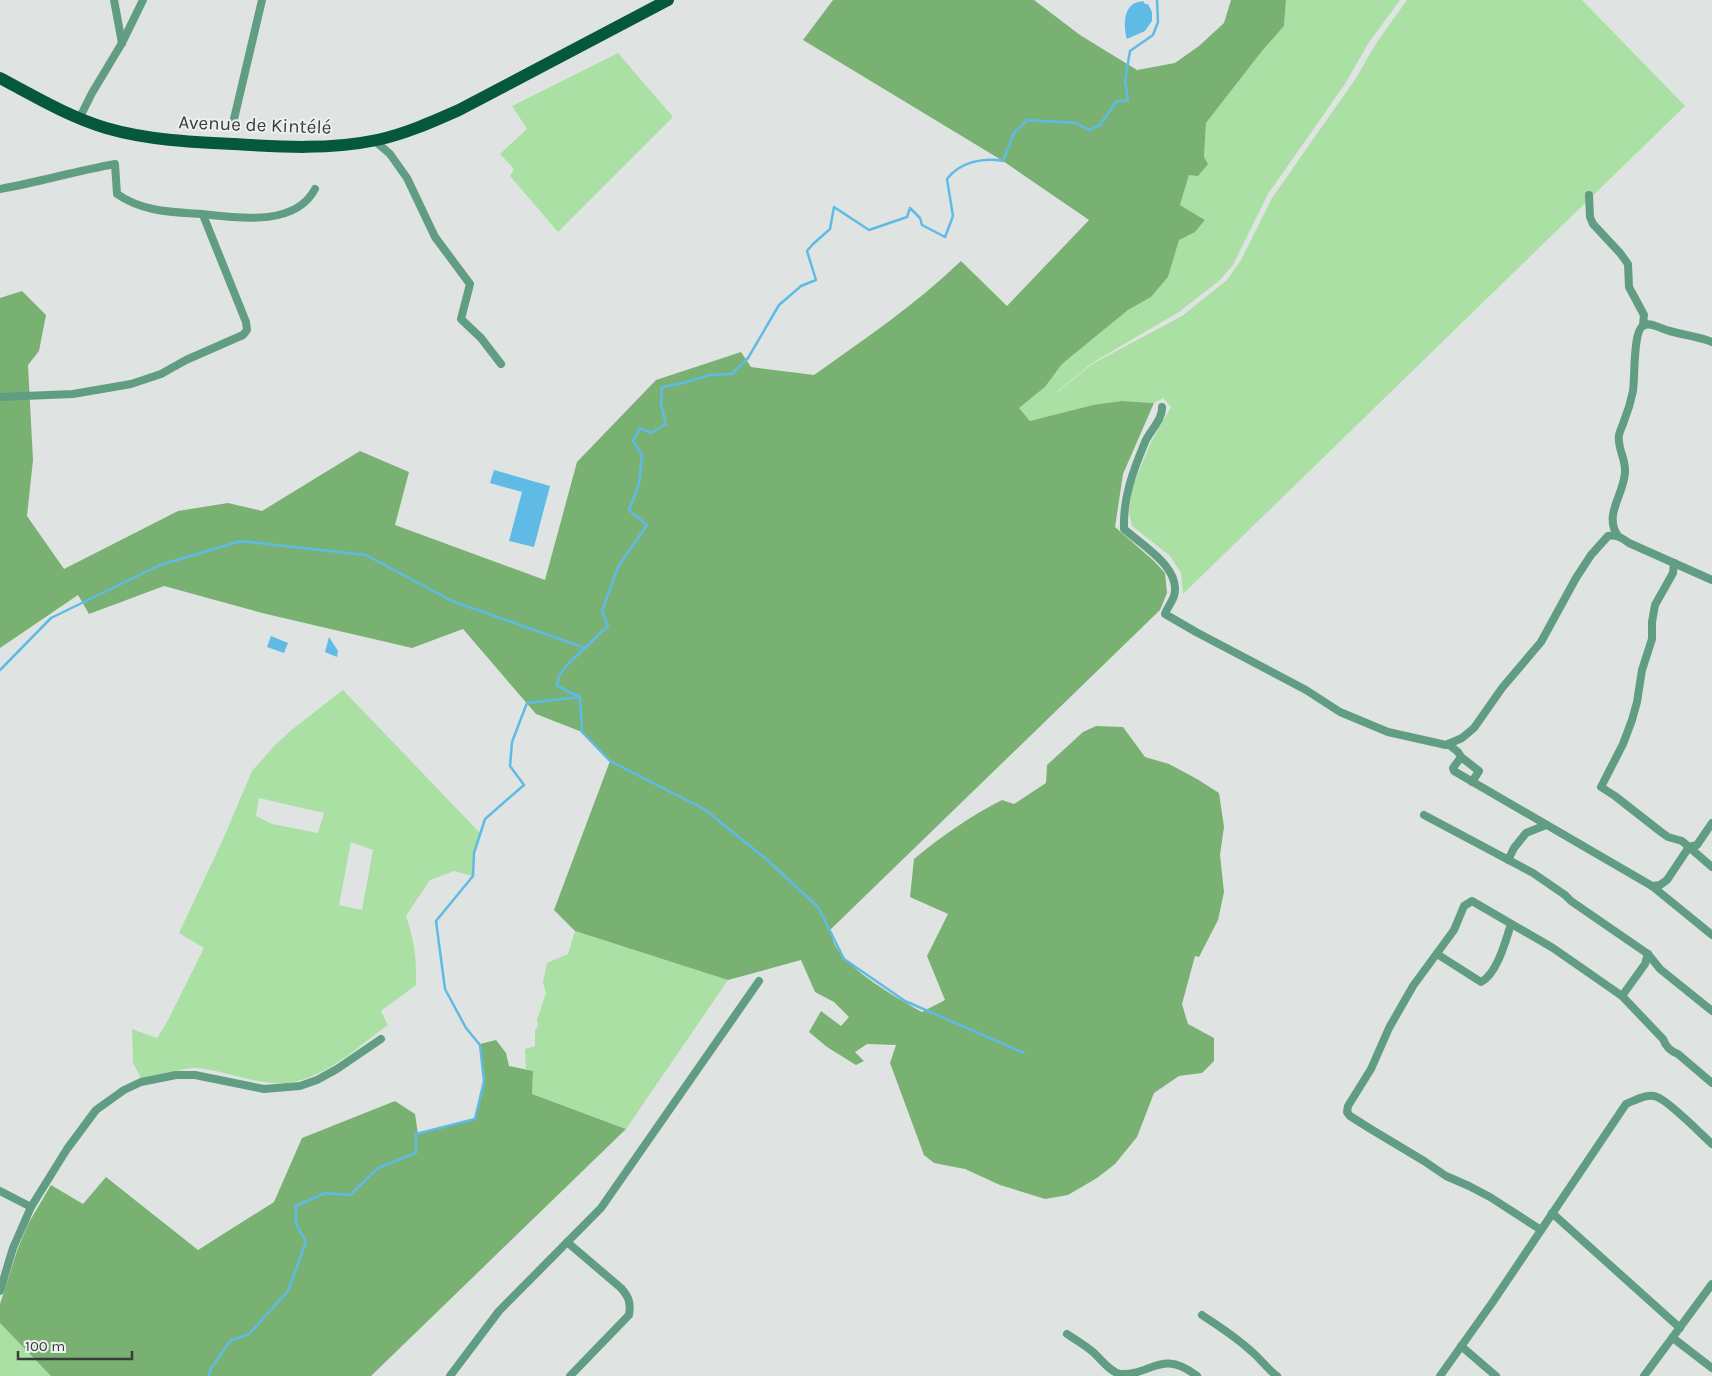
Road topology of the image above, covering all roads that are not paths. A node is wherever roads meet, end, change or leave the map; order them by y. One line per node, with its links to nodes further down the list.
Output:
1 (114, 0): 5 (street)
2 (143, 0): 5 (street)
3 (262, 0): 8 (street)
4 (668, 0): 9 (main road, Avenue de Kintélé)
5 (122, 43): 7 (street)
6 (0, 78): 7 (main road, Avenue de Kintélé)
7 (79, 119): 9 (main road, Avenue de Kintélé)
8 (234, 119)
9 (375, 141): 16 (street)
10 (0, 189): 13 (street)
11 (315, 189): 13 (street)
12 (1589, 195): 14 (street)
13 (203, 214): 17 (street)
14 (1643, 325): 15 (street); 19 (street)
15 (1712, 342)
16 (501, 364)
17 (0, 397)
18 (1162, 407): 22 (street)
19 (1618, 536): 20 (street); 22 (street)
20 (1674, 563): 21 (street); 29 (street)
21 (1712, 580)
22 (1448, 744): 23 (street)
23 (1461, 757): 24 (street); 24 (street)
24 (1472, 782): 27 (street)
25 (1424, 815): 31 (street)
26 (1712, 823): 28 (street)
27 (1546, 825): 31 (street); 33 (street)
28 (1697, 845): 29 (street); 30 (street)
29 (1689, 847): 30 (street); 33 (street)
30 (1697, 854): 32 (street)
31 (1508, 860): 37 (street)
32 (1712, 867)
33 (1652, 886): 35 (street)
34 (1511, 924): 36 (street); 36 (street); 39 (street)
35 (1712, 935)
36 (1437, 954): 47 (street)
37 (1648, 954): 39 (street); 40 (street)
38 (759, 981): 48 (street)
39 (1622, 996): 42 (street)
40 (1712, 1011)
41 (381, 1038): 45 (street)
42 (1712, 1083)
43 (1712, 1144): 46 (street)
44 (0, 1191): 45 (street)
45 (31, 1207): 50 (street)
46 (1552, 1213): 47 (street); 52 (street)
47 (1541, 1230): 55 (street)
48 (567, 1242): 57 (street); 58 (street)
49 (1712, 1284): 52 (street)
50 (0, 1291)
51 (1202, 1315): 60 (street)
52 (1680, 1328): 54 (street)
53 (1067, 1334): 59 (street)
54 (1673, 1338): 56 (street); 63 (street)
55 (1461, 1346): 61 (street); 62 (street)
56 (1712, 1368)
57 (450, 1376)
58 (570, 1376)
59 (1197, 1376)
60 (1277, 1376)
61 (1440, 1376)
62 (1496, 1376)
63 (1644, 1376)

